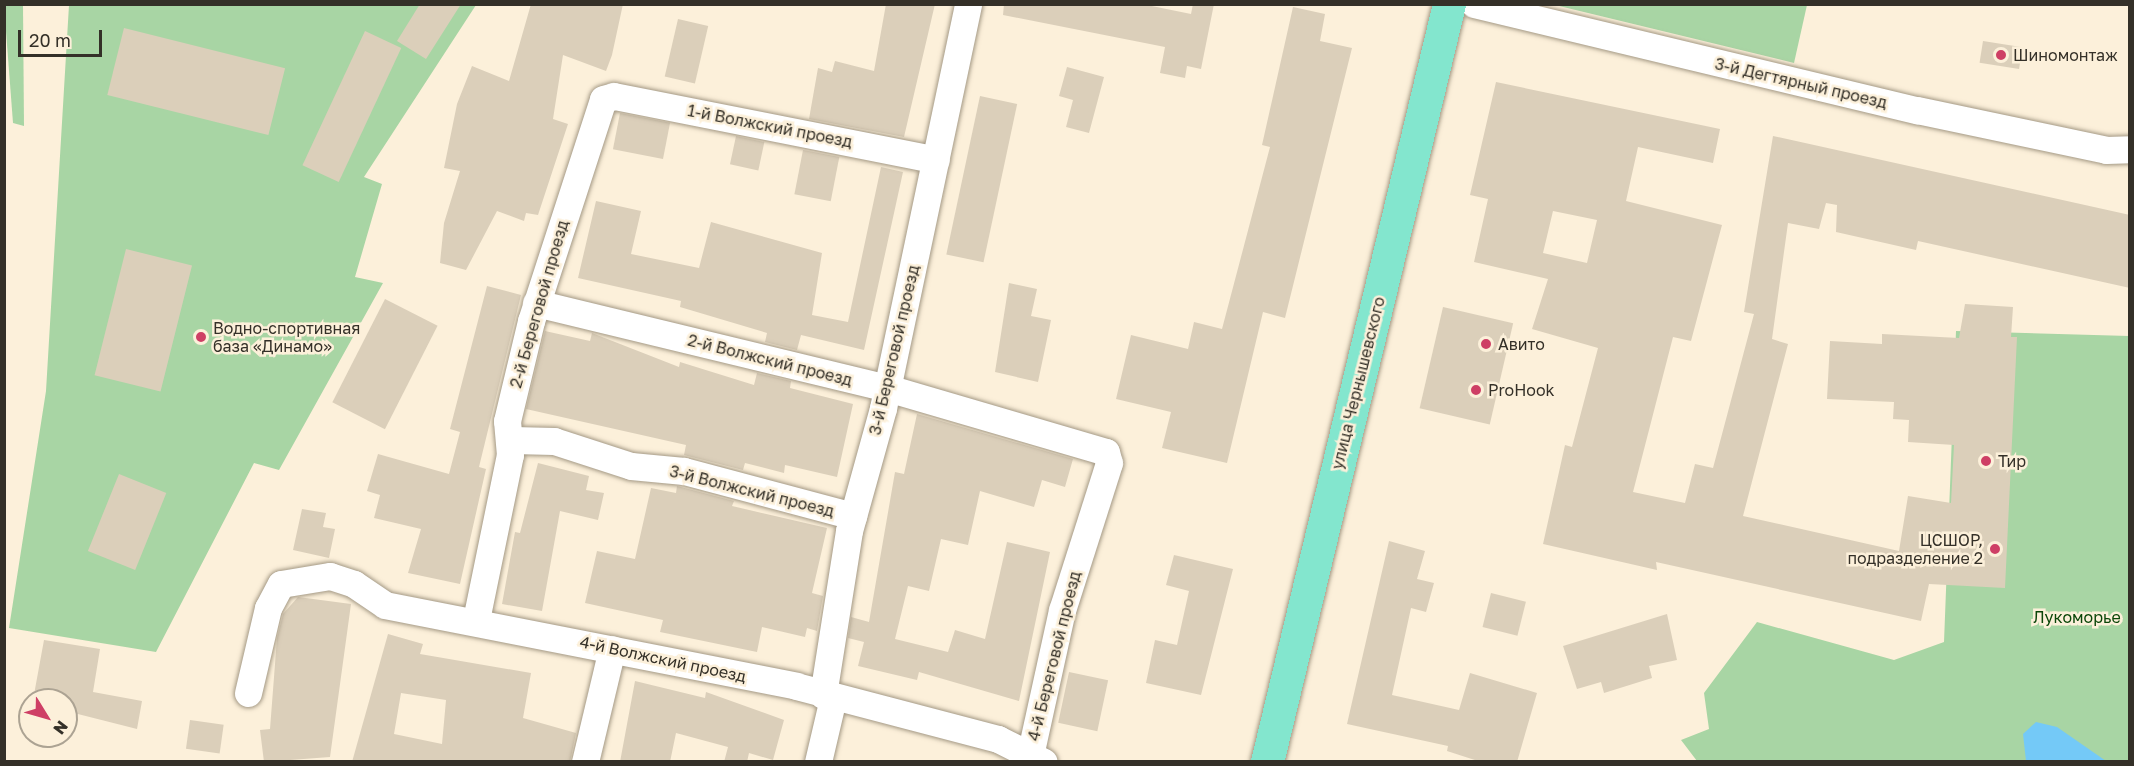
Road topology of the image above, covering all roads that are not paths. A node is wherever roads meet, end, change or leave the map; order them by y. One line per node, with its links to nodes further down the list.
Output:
1 (968, 4): 6 (street, 3-й Береговой проезд)
2 (1449, 4): 19 (main road, улица Чернышевского)
3 (1474, 4): 5 (street, 3-й Дегтярный проезд)
4 (603, 99): 6 (street, 1-й Волжский проезд); 7 (street, 2-й Береговой проезд)
5 (2130, 149)
6 (936, 160): 8 (street, 3-й Береговой проезд)
7 (536, 303): 8 (street, 2-й Волжский проезд); 9 (street, 2-й Береговой проезд)
8 (884, 387): 10 (street, 2-й Волжский проезд); 11 (street, 3-й Береговой проезд)
9 (512, 440): 11 (street, 3-й Волжский проезд); 12 (street, 2-й Береговой проезд)
10 (1106, 452): 16 (street, 4-й Береговой проезд)
11 (853, 516): 15 (street, 3-й Береговой проезд)
12 (476, 620): 13 (street, 4-й Волжский проезд); 14 (street, 4-й Волжский проезд)
13 (612, 649): 15 (street, 4-й Волжский проезд); 17 (street)
14 (248, 693)
15 (828, 696): 16 (street, 4-й Волжский проезд); 18 (street, 3-й Береговой проезд)
16 (1037, 759)
17 (585, 762)
18 (819, 762)
19 (1267, 762)

